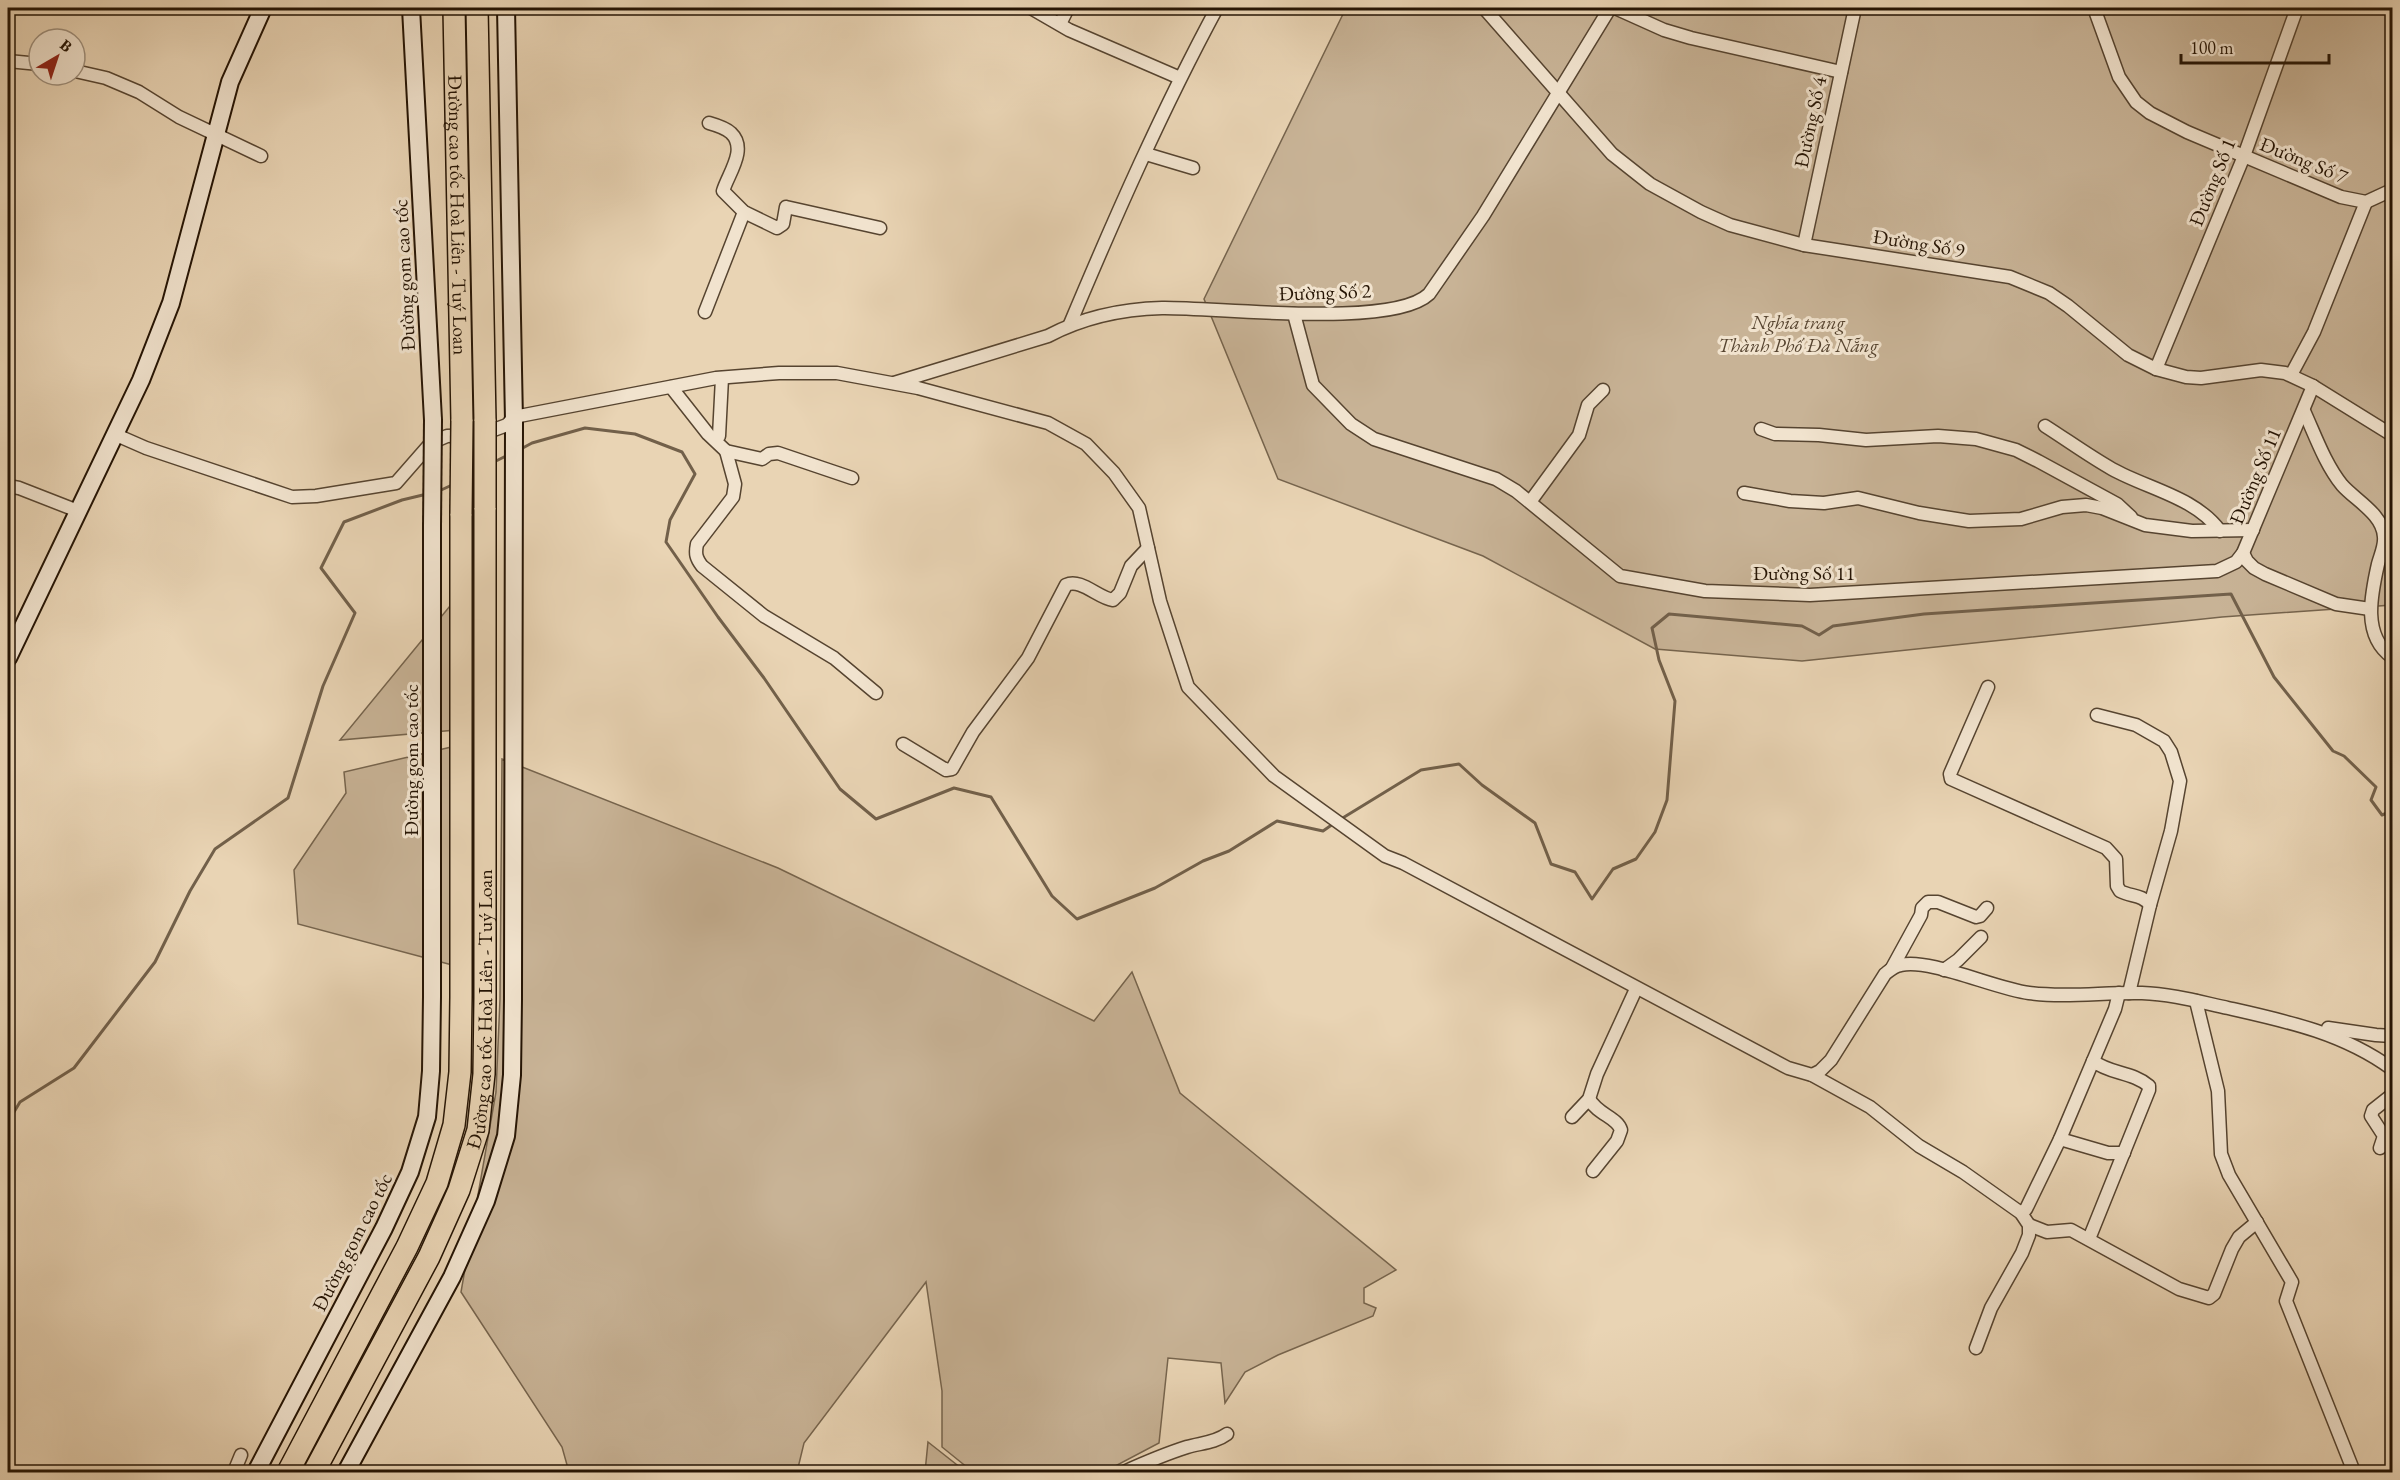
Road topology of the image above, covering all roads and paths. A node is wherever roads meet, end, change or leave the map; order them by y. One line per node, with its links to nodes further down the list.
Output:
1 (263, 8): 23 (main road)
2 (411, 8): 96 (main road, Đường gom cao tốc, bridge)
3 (454, 8): 97 (highway, Đường cao tốc Hoà Liên - Tuý Loan, bridge)
4 (477, 8): 98 (highway, Đường cao tốc Hoà Liên - Tuý Loan, bridge)
5 (506, 8): 44 (main road)
6 (1031, 8): 15 (street)
7 (1068, 8): 15 (street)
8 (1217, 8): 20 (street)
9 (1484, 8): 21 (street, Đường Số 9)
10 (1610, 8): 21 (street, Đường Số 2)
11 (1615, 8): 18 (street)
12 (1855, 8): 18 (street, Đường Số 4)
13 (2094, 8): 26 (street, Đường Số 7)
14 (2297, 8): 26 (street, Đường Số 1)
15 (1060, 24): 20 (street)
16 (8, 61): 17 (street)
17 (27, 63)
18 (1841, 72): 32 (street, Đường Số 4)
19 (87, 74): 23 (street)
20 (1180, 78): 24 (street)
21 (1559, 93): 32 (street, Đường Số 9); 34 (street, Đường Số 2)
22 (709, 123): 30 (street)
23 (216, 134): 25 (street); 47 (main road)
24 (1146, 154): 27 (street); 35 (street)
25 (261, 156)
26 (2244, 156): 29 (street, Đường Số 7); 36 (street, Đường Số 1)
27 (1193, 168)
28 (2392, 190): 29 (street, Đường Số 7)
29 (2366, 202): 37 (street)
30 (744, 212): 31 (street); 33 (street)
31 (880, 228)
32 (1804, 245): 36 (street, Đường Số 9)
33 (705, 312)
34 (1294, 314): 35 (street, Đường Số 2); 54 (street, Đường Số 11)
35 (1070, 324): 39 (street, Đường Số 2)
36 (2156, 369): 37 (street, Đường Số 9)
37 (2291, 375): 41 (street, Đường Số 9)
38 (722, 378): 39 (street); 40 (street); 49 (street)
39 (892, 383): 59 (street)
40 (671, 387): 44 (street); 50 (street)
41 (2313, 387): 43 (street, Đường Số 11); 48 (street, Đường Số 9)
42 (1603, 390): 54 (street)
43 (2304, 411): 57 (street, Đường Số 11); 61 (street)
44 (514, 419): 47 (street); 99 (main road)
45 (2045, 426): 58 (street)
46 (1761, 429): 56 (street)
47 (114, 434): 55 (main road)
48 (2392, 435)
49 (719, 436)
50 (726, 451): 51 (street); 65 (street)
51 (852, 478)
52 (8, 486): 55 (street)
53 (1744, 493): 56 (street)
54 (1530, 502): 60 (street, Đường Số 11)
55 (78, 511): 63 (main road)
56 (2136, 522): 58 (street)
57 (2253, 530): 58 (street); 60 (street, Đường Số 11)
58 (2220, 531)
59 (1148, 548): 67 (street); 73 (street)
60 (2243, 553): 61 (street)
61 (2370, 609): 62 (street)
62 (2392, 657)
63 (8, 658)
64 (1988, 687): 68 (street)
65 (876, 693)
66 (2097, 715): 68 (street)
67 (903, 744)
68 (2150, 905): 74 (street)
69 (1986, 908): 71 (street)
70 (1981, 937): 72 (street)
71 (1892, 968): 72 (street); 80 (street)
72 (1944, 970): 74 (street)
73 (1636, 989): 80 (street); 82 (street)
74 (2124, 993): 75 (street); 78 (street)
75 (2196, 1001): 76 (street); 89 (street)
76 (2291, 1022): 77 (street); 79 (street)
77 (2392, 1036)
78 (2093, 1061): 84 (street); 86 (street)
79 (2392, 1069)
80 (1812, 1075): 88 (street)
81 (2392, 1095): 85 (street)
82 (1589, 1099): 83 (street); 87 (street)
83 (1572, 1117)
84 (2060, 1139): 86 (street); 88 (street)
85 (2380, 1148)
86 (2124, 1153): 91 (street)
87 (1593, 1171)
88 (2021, 1213): 90 (street)
89 (2257, 1222): 91 (street); 101 (street)
90 (2029, 1225): 91 (street); 92 (street)
91 (2090, 1239)
92 (1976, 1348)
93 (1227, 1434): 100 (street)
94 (241, 1455): 95 (street)
95 (234, 1473)
96 (256, 1473)
97 (288, 1473)
98 (314, 1473)
99 (346, 1473)
100 (1124, 1473)
101 (2354, 1473)

